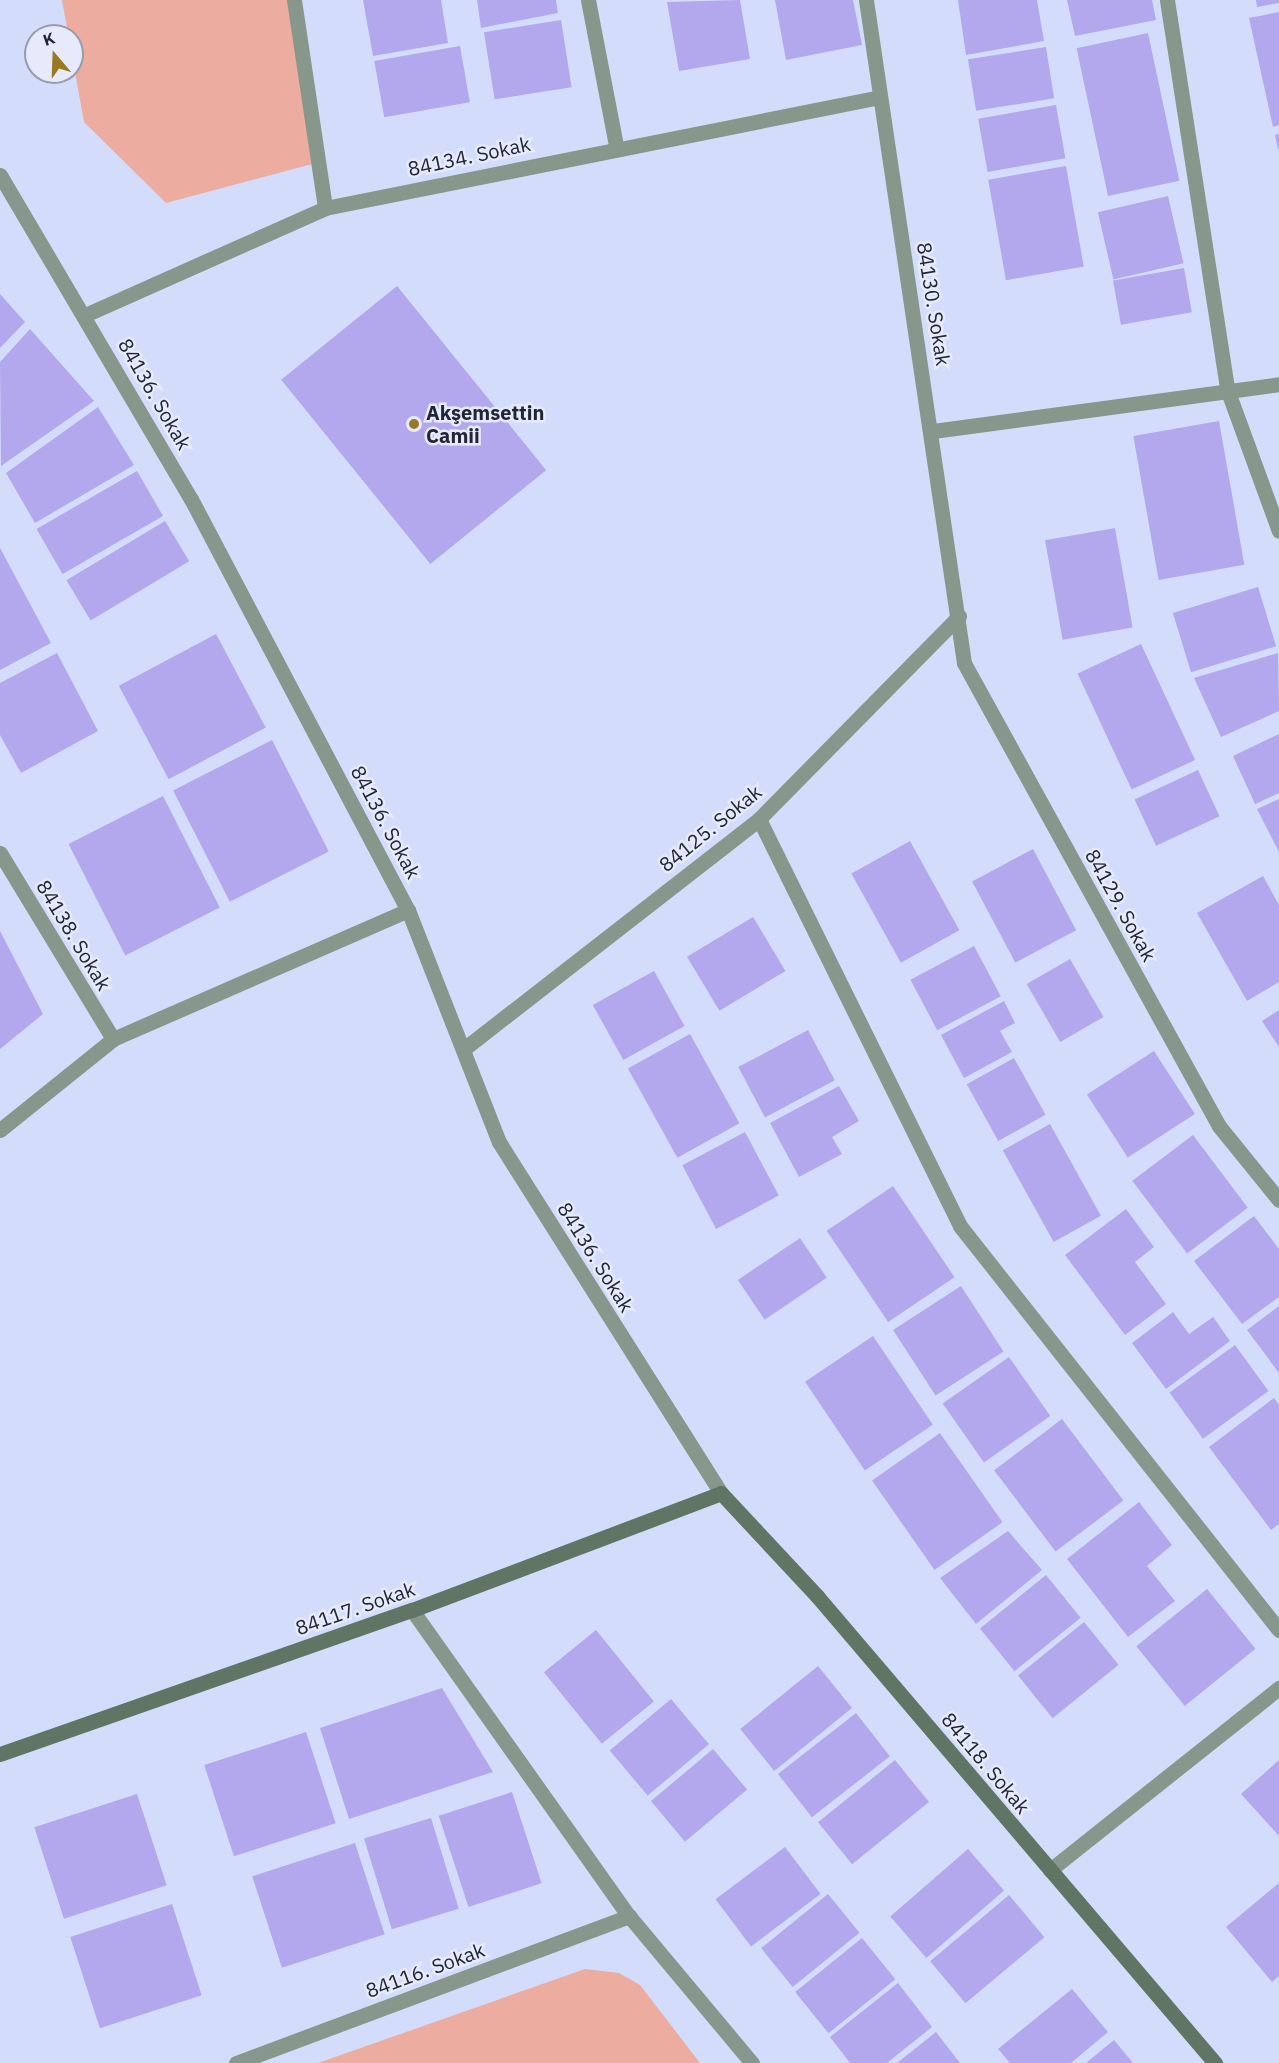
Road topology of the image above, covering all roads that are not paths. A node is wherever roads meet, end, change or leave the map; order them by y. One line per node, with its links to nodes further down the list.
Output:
1 (294, 0): 8 (street)
2 (588, 0): 6 (street)
3 (866, 0): 5 (street, 84130. Sokak)
4 (1167, 0): 11 (street)
5 (880, 98): 6 (street, 84134. Sokak); 12 (street, 84130. Sokak)
6 (616, 146): 8 (street, 84134. Sokak)
7 (0, 175): 9 (street, 84136. Sokak)
8 (325, 208): 9 (street, 84134. Sokak)
9 (85, 315): 17 (street, 84136. Sokak)
10 (1279, 384): 11 (street)
11 (1227, 389): 12 (street); 13 (street)
12 (933, 431): 14 (street, 84130. Sokak)
13 (1279, 531)
14 (959, 616): 15 (street, 84125. Sokak); 21 (street, 84129. Sokak)
15 (759, 819): 19 (street, 84125. Sokak); 24 (street)
16 (0, 853): 18 (street, 84138. Sokak)
17 (408, 910): 18 (street); 19 (street, 84136. Sokak)
18 (113, 1039): 20 (street)
19 (465, 1048): 22 (street, 84136. Sokak)
20 (0, 1130)
21 (1279, 1200)
22 (721, 1493): 23 (main road, 84117. Sokak); 27 (main road, 84118. Sokak)
23 (412, 1610): 26 (main road, 84117. Sokak); 28 (street)
24 (1279, 1630)
25 (1279, 1688): 27 (street)
26 (0, 1754)
27 (1050, 1870): 31 (main road, 84118. Sokak)
28 (628, 1916): 29 (street, 84116. Sokak); 30 (street)
29 (236, 2063)
30 (752, 2063)
31 (1215, 2063)

